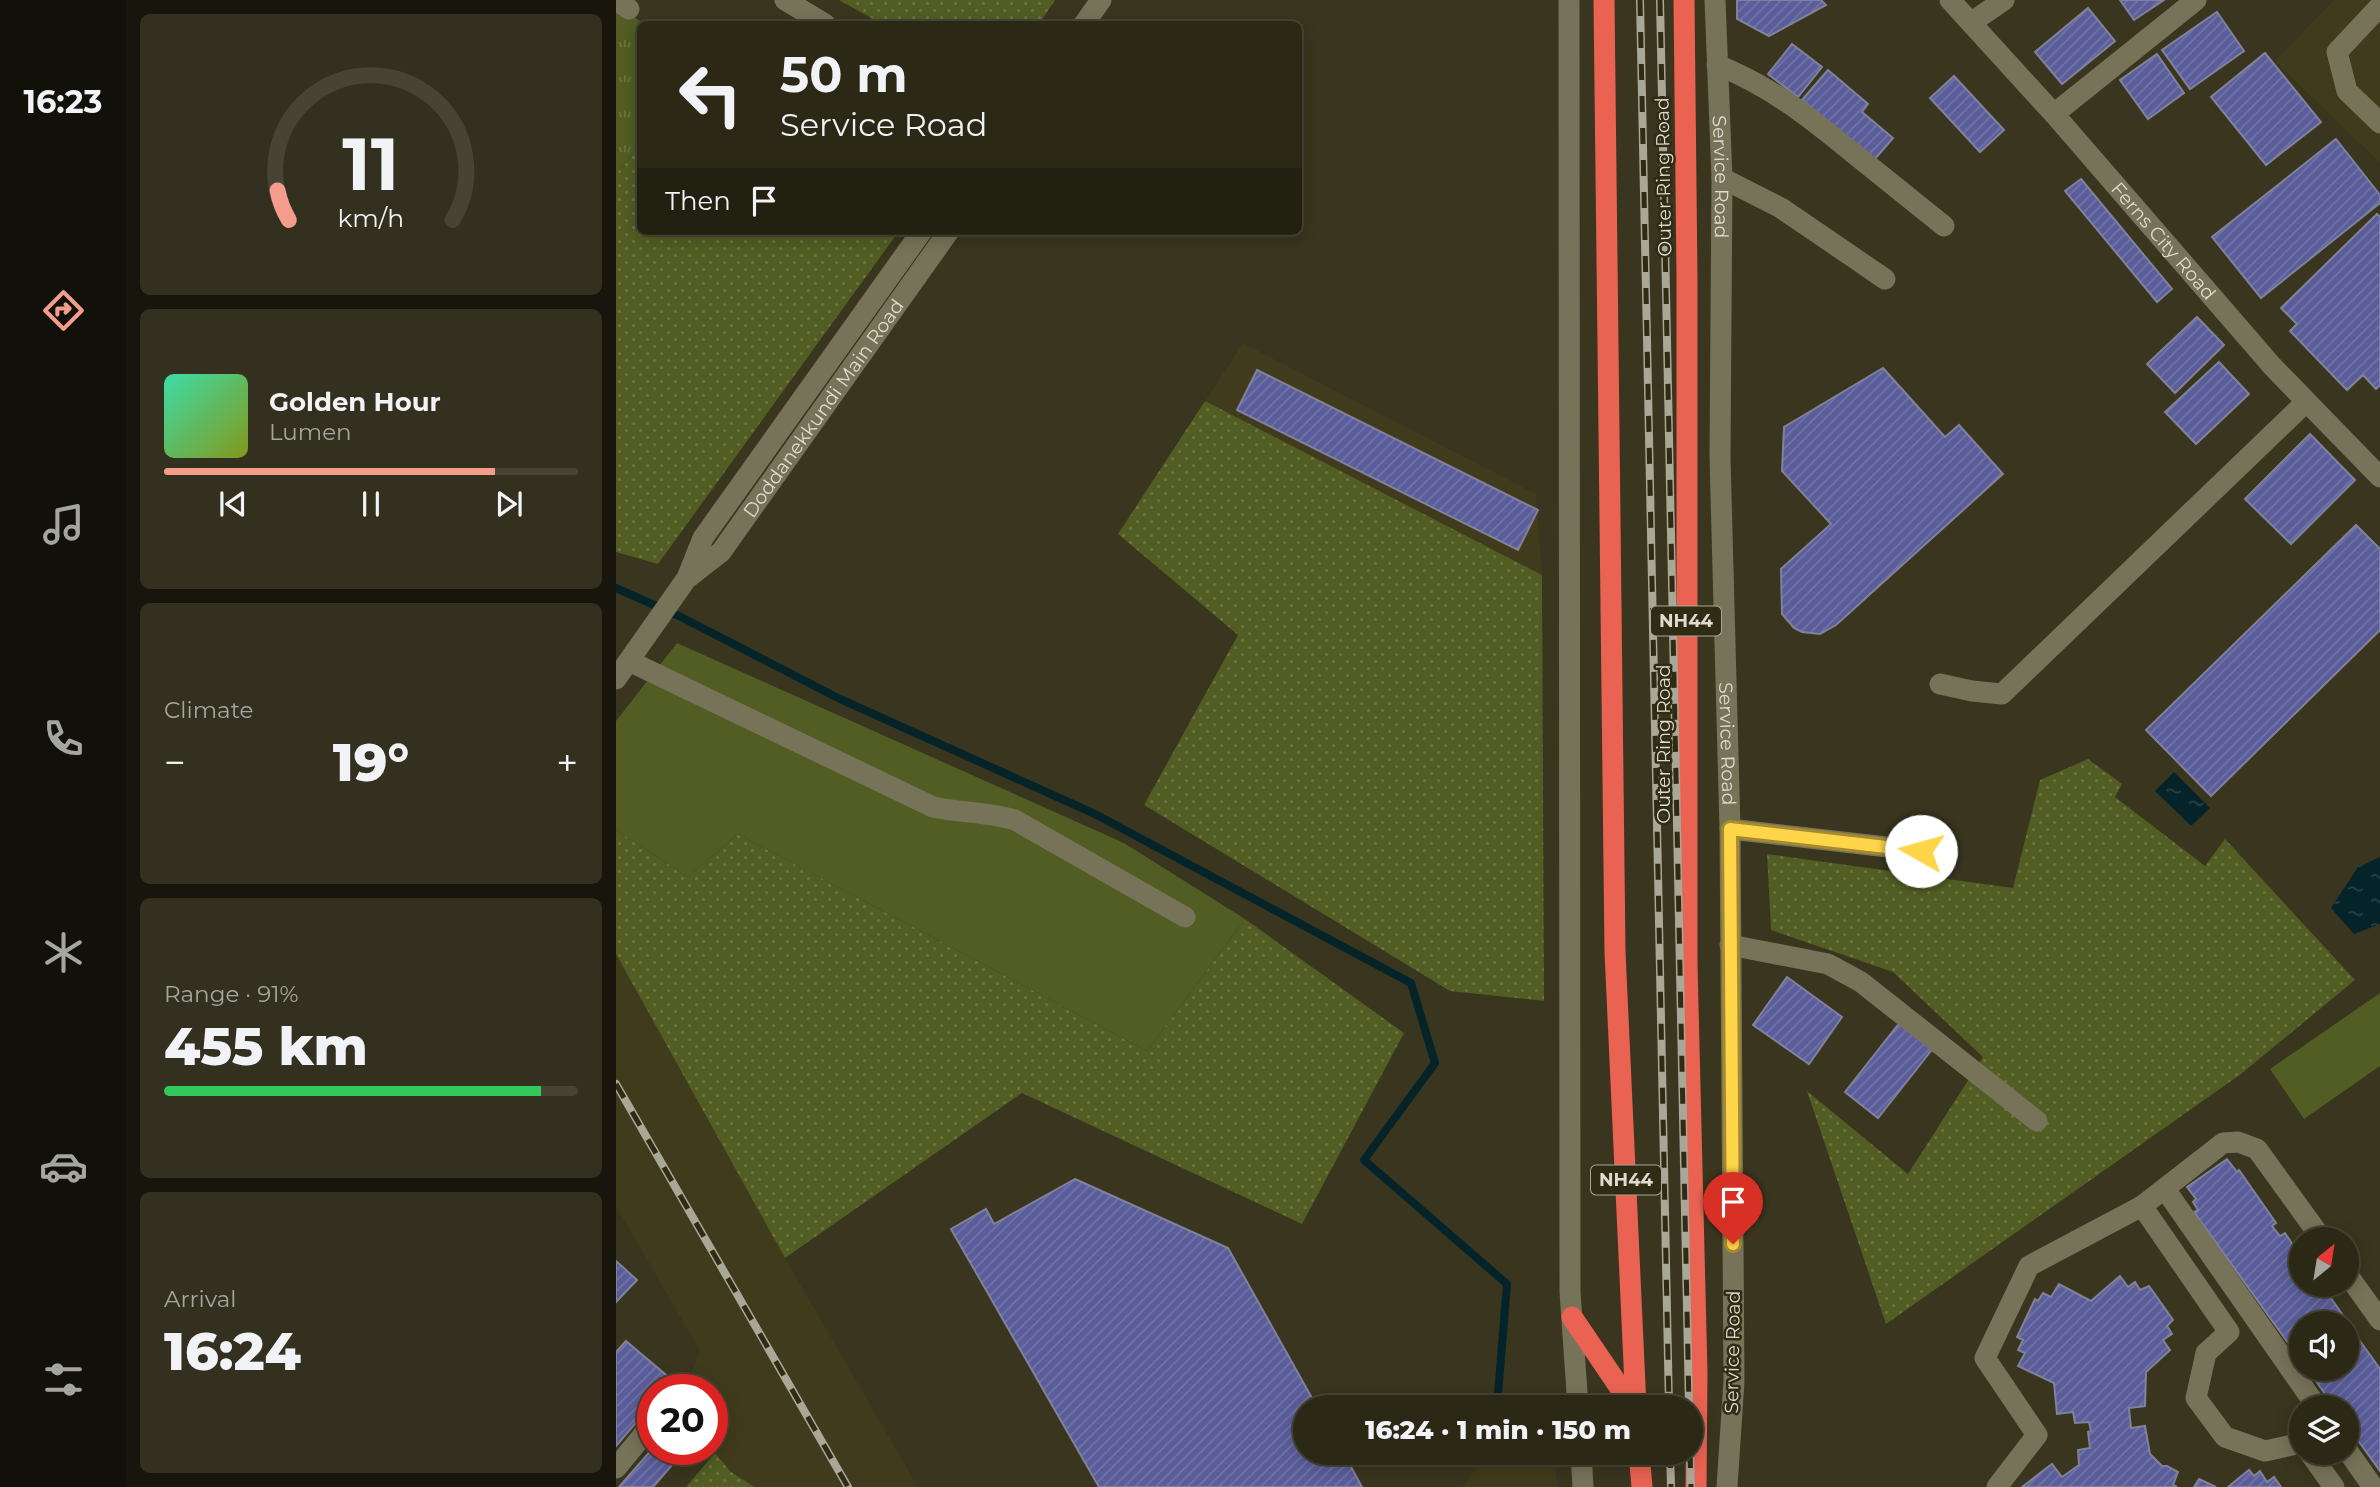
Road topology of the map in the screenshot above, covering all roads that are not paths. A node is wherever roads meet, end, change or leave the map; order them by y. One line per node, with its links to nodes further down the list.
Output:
1 (785, 0): 11 (street)
2 (1101, 0): 12 (street)
3 (1569, 0): 37 (street)
4 (1604, 0): 41 (highway, NH44)
5 (1684, 0): 52 (highway, Outer Ring Road / NH44)
6 (1715, 0): 14 (street, Service Road)
7 (1950, 0): 13 (street, Ferns City Road)
8 (2004, 0): 13 (street)
9 (2196, 0): 15 (street)
10 (2380, 6): 16 (street)
11 (820, 21)
12 (1086, 21)
13 (1972, 22): 15 (street, Ferns City Road)
14 (1717, 65): 17 (street, Service Road); 18 (street)
15 (2054, 114): 22 (street, Ferns City Road)
16 (2380, 123)
17 (1722, 178): 21 (street); 28 (street, Service Road)
18 (1944, 226)
19 (919, 235): 24 (street, Doddanekkundi Main Road)
20 (946, 235): 24 (street, Doddanekkundi Main Road)
21 (1885, 279)
22 (2306, 402): 23 (street, Ferns City Road); 27 (street)
23 (2380, 477)
24 (687, 578): 25 (street, Doddanekkundi Main Road)
25 (629, 661): 26 (street, Doddanekkundi Main Road); 30 (street)
26 (616, 679)
27 (1940, 684)
28 (1730, 829): 29 (street); 31 (street, Service Road)
29 (1948, 854)
30 (1185, 917)
31 (1730, 945): 32 (street); 53 (street, Service Road)
32 (2037, 1121)
33 (2165, 1189): 34 (street); 35 (street); 42 (street)
34 (2143, 1206): 44 (street); 54 (street)
35 (2313, 1227)
36 (2359, 1291): 38 (street)
37 (1572, 1317): 39 (street); 40 (highway)
38 (2380, 1320)
39 (1577, 1395)
40 (1627, 1395)
41 (1634, 1395)
42 (2309, 1395)
43 (637, 1442): 48 (street)
44 (2289, 1446)
45 (1582, 1465): 50 (street)
46 (1640, 1465): 51 (highway)
47 (2318, 1465): 55 (street)
48 (616, 1468)
49 (2367, 1479): 56 (street)
50 (1583, 1487)
51 (1642, 1487)
52 (1696, 1487)
53 (1727, 1487)
54 (1997, 1487)
55 (2334, 1487)
56 (2342, 1487)

